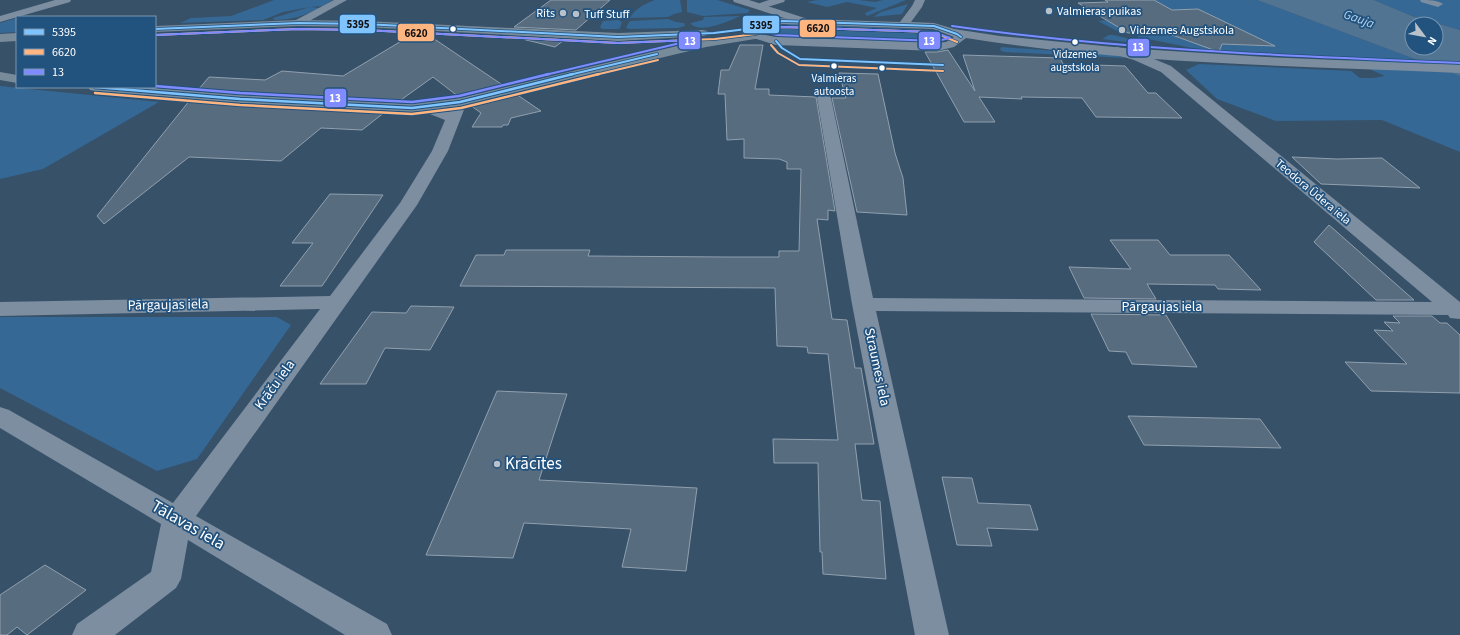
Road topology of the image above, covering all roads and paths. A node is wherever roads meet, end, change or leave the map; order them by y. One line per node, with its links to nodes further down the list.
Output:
1 (66, 0): 9 (street)
2 (342, 0): 11 (street)
3 (738, 0): 8 (street)
4 (780, 0): 8 (street)
5 (920, 0): 12 (main road)
6 (1425, 0): 7 (street)
7 (1438, 4)
8 (761, 5): 10 (street); 14 (street)
9 (0, 20)
10 (808, 22): 12 (main road); 14 (main road)
11 (298, 23): 13 (main road); 14 (main road)
12 (904, 24): 15 (main road)
13 (156, 28)
14 (758, 29): 18 (main road); 28 (main road)
15 (951, 32): 18 (main road); 19 (main road)
16 (16, 37): 17 (main road)
17 (0, 38)
18 (954, 44): 19 (main road)
19 (1039, 45): 20 (main road)
20 (1117, 51): 21 (main road); 22 (street, Teodora Ūdera iela)
21 (1217, 58): 22 (street); 23 (main road)
22 (1166, 69): 34 (street, Teodora Ūdera iela)
23 (1460, 70)
24 (0, 76): 25 (main road)
25 (16, 79)
26 (107, 88): 29 (main road)
27 (824, 98): 32 (street, Straumes iela)
28 (460, 102): 29 (main road); 30 (street, Krāču iela)
29 (422, 106): 30 (street)
30 (452, 118): 31 (street, Krāču iela)
31 (336, 302): 33 (street, Pārgaujas iela); 36 (street, Krāču iela)
32 (864, 304): 34 (street, Pārgaujas iela); 39 (street, Straumes iela)
33 (0, 310)
34 (1458, 311)
35 (0, 416): 36 (street, Tālavas iela)
36 (177, 519): 37 (street, Krāču iela); 38 (street, Tālavas iela)
37 (90, 635)
38 (375, 635)
39 (932, 635)

